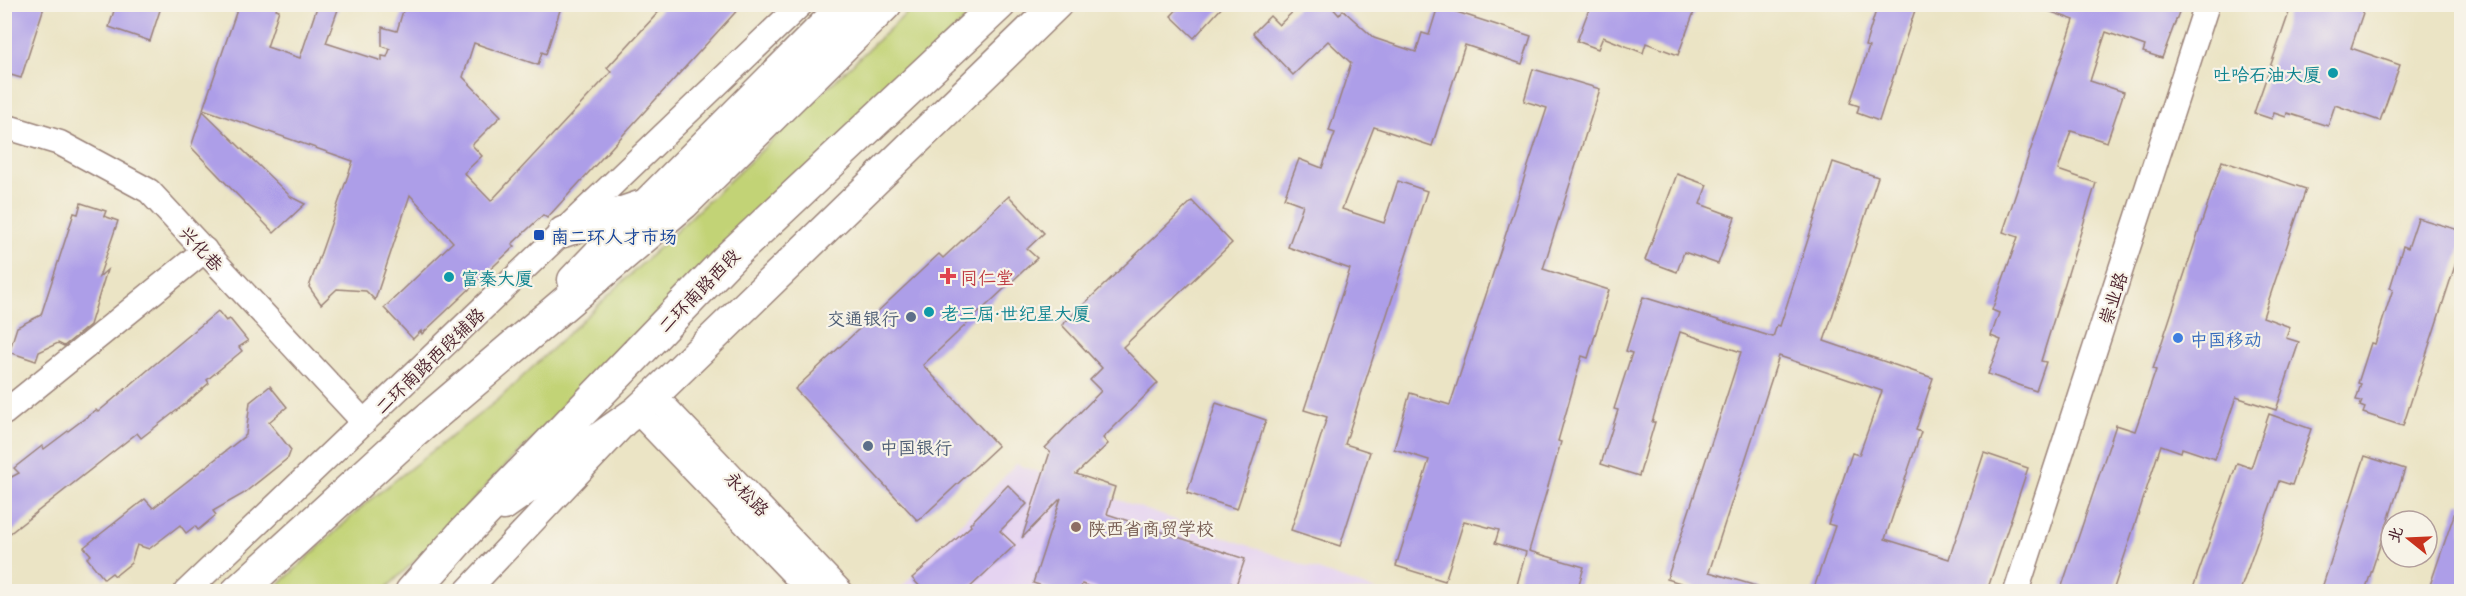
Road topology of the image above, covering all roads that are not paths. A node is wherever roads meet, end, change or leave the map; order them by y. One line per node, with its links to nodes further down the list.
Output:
1 (801, 4): 9 (street, 二环南路西段辅路)
2 (845, 4): 8 (main road)
3 (885, 4): 11 (highway)
4 (999, 4): 15 (highway, 二环南路西段)
5 (1057, 4): 12 (main road)
6 (2207, 4): 22 (street, 崇业路)
7 (4, 126): 10 (street, 兴化巷)
8 (646, 204): 9 (main road); 11 (main road)
9 (563, 232): 14 (street, 二环南路西段辅路)
10 (205, 250): 13 (street); 14 (street, 兴化巷)
11 (495, 363): 17 (highway)
12 (645, 403): 15 (main road); 19 (street); 20 (street, 永松路); 21 (street, 永松路)
13 (4, 413)
14 (364, 422): 16 (street, 二环南路西段辅路)
15 (465, 532): 18 (highway, 二环南路西段)
16 (186, 591)
17 (238, 591)
18 (412, 591)
19 (466, 591)
20 (811, 591)
21 (841, 591)
22 (2016, 591)

